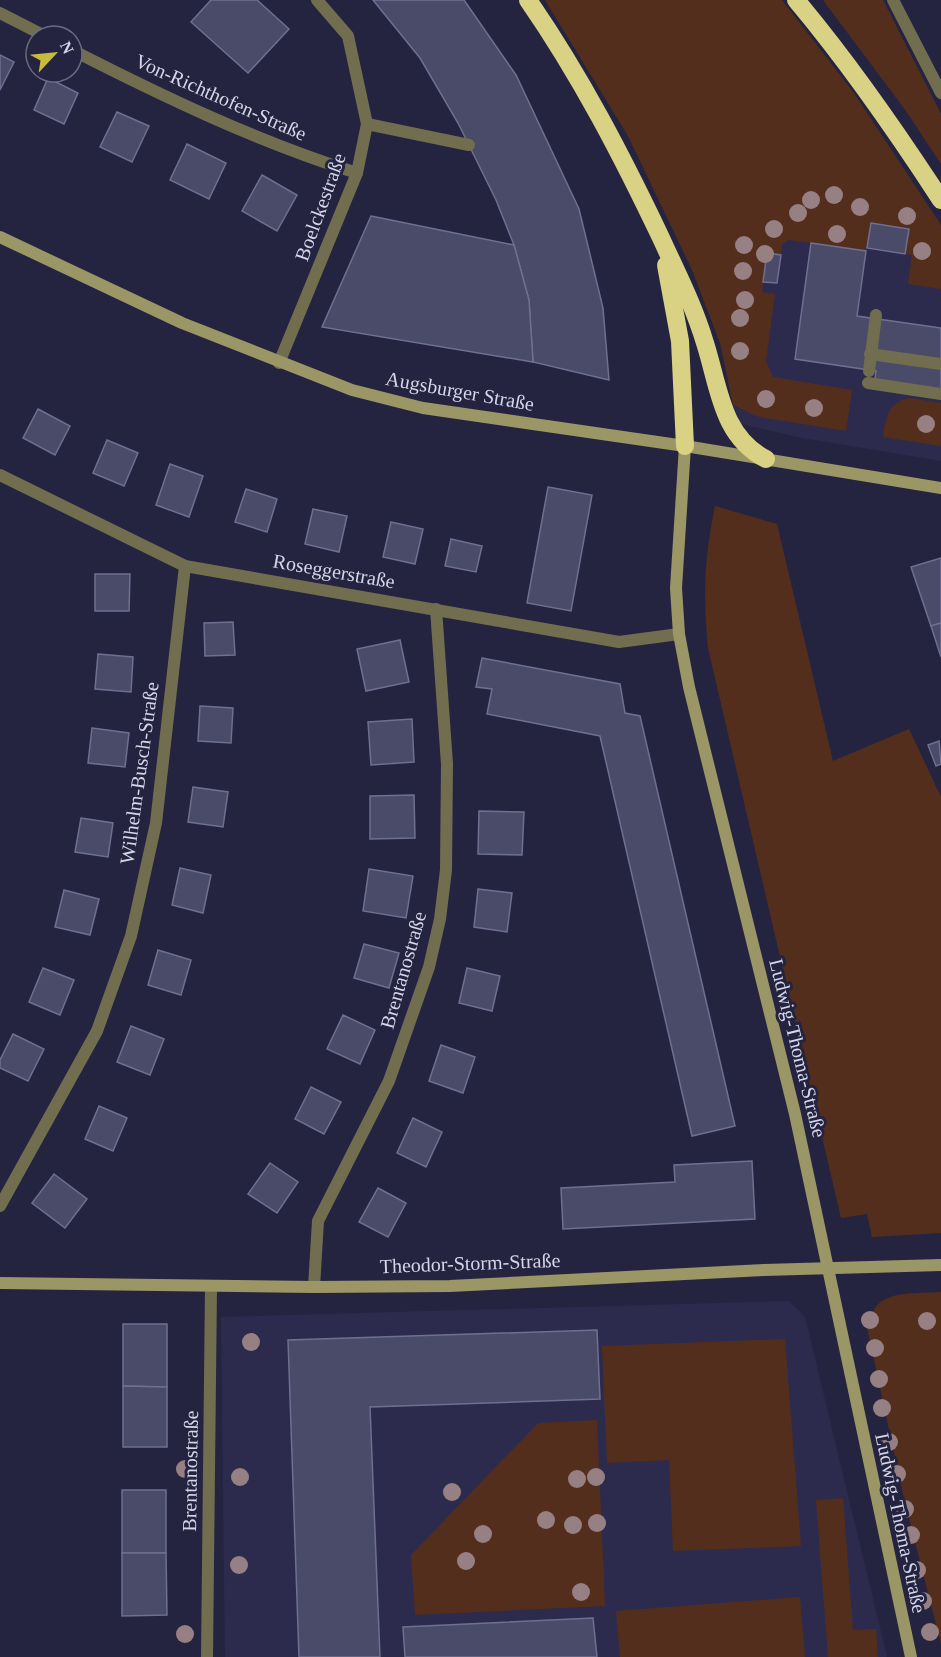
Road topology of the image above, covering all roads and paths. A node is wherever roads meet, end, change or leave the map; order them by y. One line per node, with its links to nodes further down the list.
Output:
1 (317, 0): 9 (street, Boelckestraße)
2 (528, 0): 14 (highway)
3 (796, 0): 12 (highway)
4 (893, 0): 8 (street)
5 (0, 14): 6 (street)
6 (24, 26)
7 (84, 56): 11 (street, Von-Richthofen-Straße)
8 (941, 93)
9 (367, 124): 10 (street); 11 (street, Boelckestraße)
10 (469, 145)
11 (357, 173): 17 (street, Boelckestraße)
12 (941, 201)
13 (0, 237): 17 (street, Augsburger Straße)
14 (661, 240): 20 (highway); 21 (highway)
15 (876, 315): 16 (street)
16 (870, 354): 18 (street); 19 (street)
17 (279, 363): 20 (street, Augsburger Straße)
18 (941, 364)
19 (941, 394)
20 (685, 446): 21 (street, Augsburger Straße); 26 (street, Ludwig-Thoma-Straße)
21 (766, 459): 23 (street, Augsburger Straße)
22 (0, 475): 24 (street, Roseggerstraße)
23 (941, 489)
24 (185, 566): 25 (street, Roseggerstraße); 27 (street, Wilhelm-Busch-Straße)
25 (436, 609): 26 (street, Roseggerstraße); 32 (street, Brentanostraße)
26 (679, 634): 29 (street, Ludwig-Thoma-Straße)
27 (0, 1206)
28 (941, 1265): 29 (street, Theodor-Storm-Straße)
29 (829, 1268): 32 (street, Theodor-Storm-Straße); 34 (street, Ludwig-Thoma-Straße)
30 (0, 1284): 31 (street, Theodor-Storm-Straße)
31 (211, 1286): 32 (street, Theodor-Storm-Straße); 33 (street, Brentanostraße)
32 (314, 1287)
33 (207, 1657)
34 (911, 1657)

